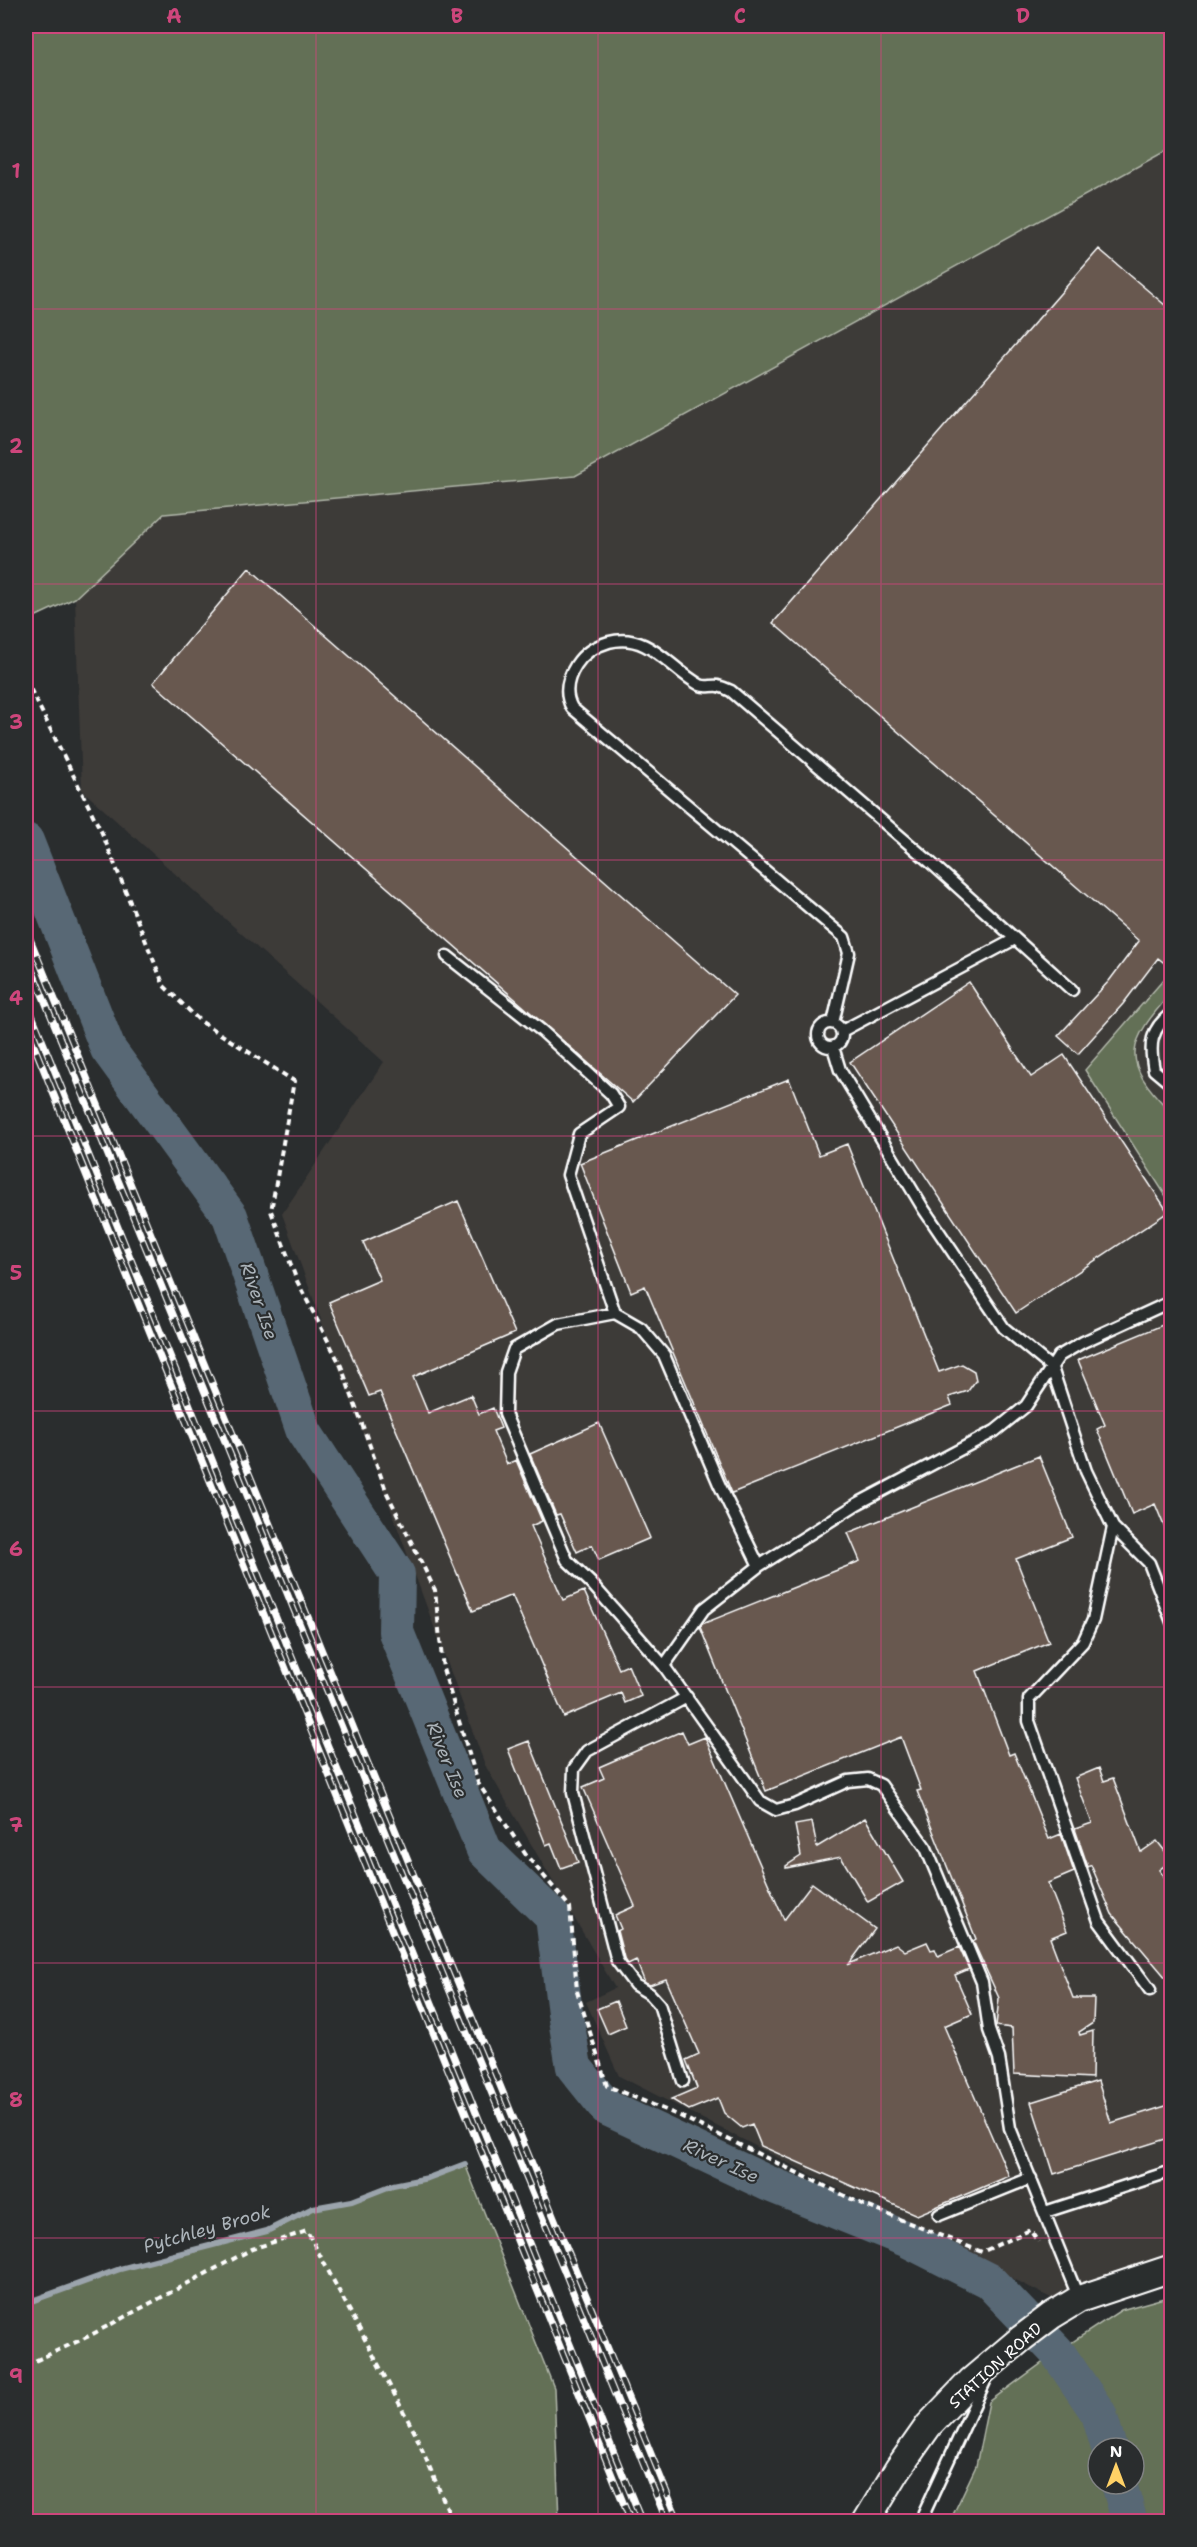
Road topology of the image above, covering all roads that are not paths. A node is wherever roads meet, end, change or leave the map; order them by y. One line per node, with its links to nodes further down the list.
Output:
1 (1015, 939): 3 (lane); 5 (lane); 6 (lane)
2 (447, 956): 10 (lane)
3 (1072, 990)
4 (1172, 1013): 8 (lane)
5 (833, 1023): 6 (lane); 7 (lane)
6 (842, 1031): 7 (lane)
7 (833, 1047): 11 (lane)
8 (1172, 1085)
9 (1172, 1301): 11 (lane)
10 (615, 1313): 13 (lane); 15 (lane)
11 (1052, 1368): 12 (lane); 13 (lane)
12 (1113, 1527): 14 (lane); 17 (lane)
13 (759, 1566): 15 (lane)
14 (1172, 1622)
15 (663, 1666): 16 (lane)
16 (687, 1697): 18 (lane); 20 (lane)
17 (1150, 1990)
18 (683, 2081)
19 (1172, 2171): 21 (lane)
20 (1030, 2178): 21 (lane); 22 (lane)
21 (1045, 2212): 24 (lane)
22 (939, 2215)
23 (1172, 2268): 24 (street, STATION ROAD)
24 (1079, 2299): 25 (street, STATION ROAD)
25 (993, 2363): 26 (street, STATION ROAD); 27 (lane)
26 (866, 2522)
27 (920, 2522)

